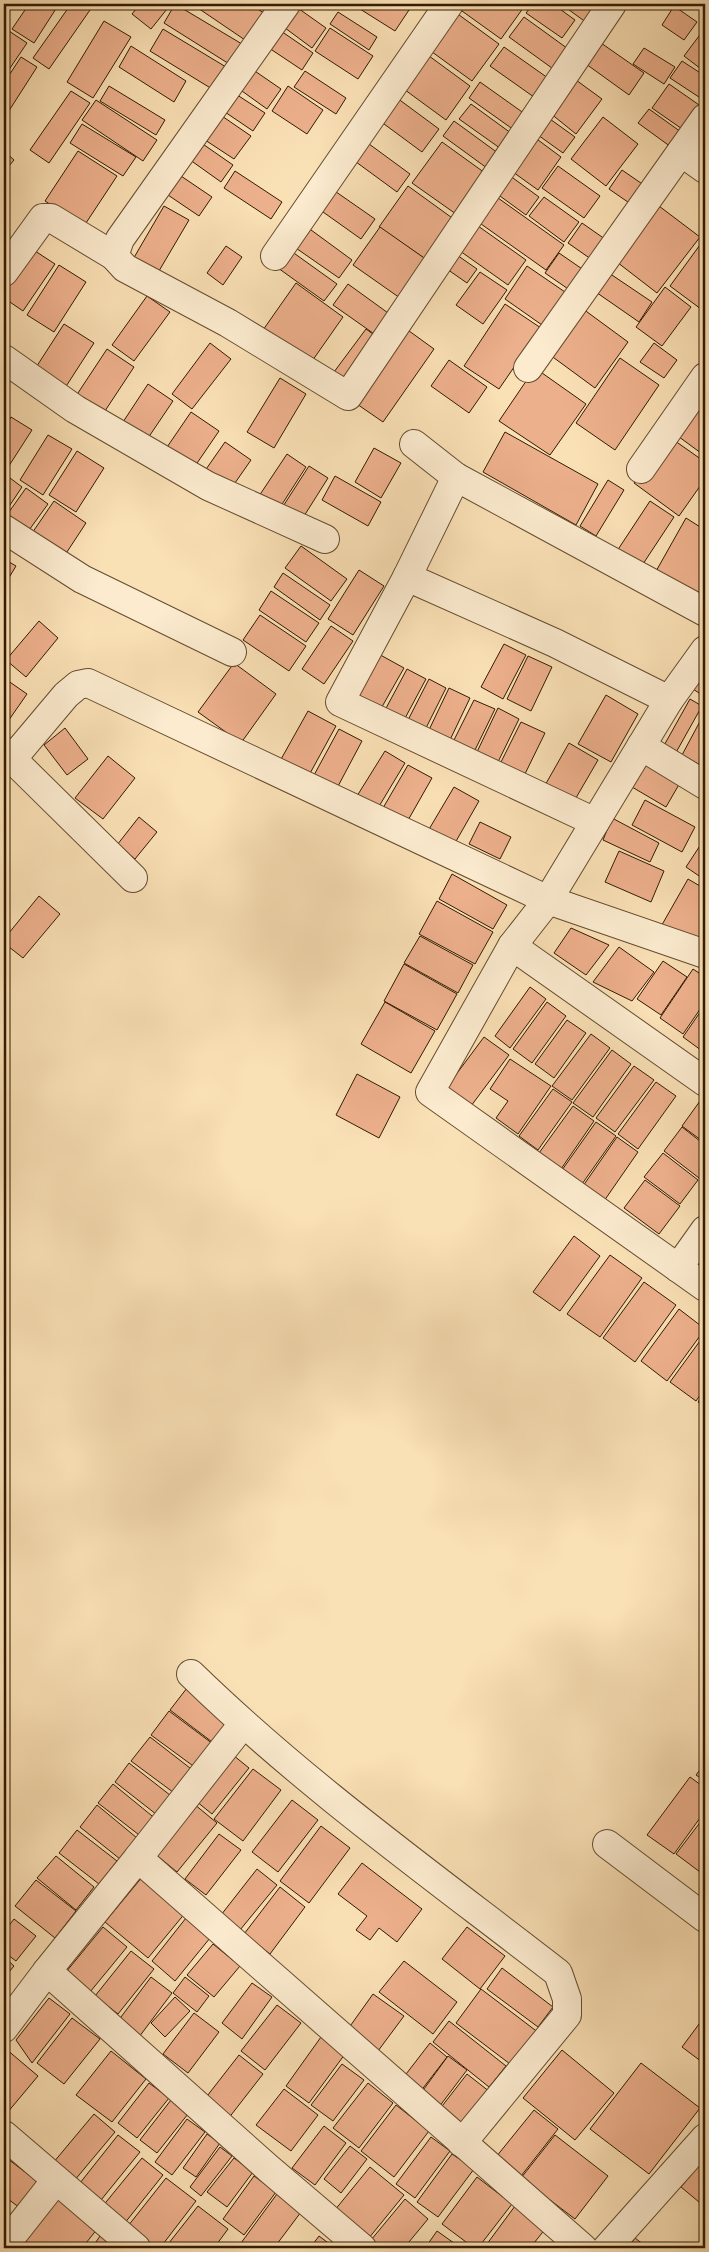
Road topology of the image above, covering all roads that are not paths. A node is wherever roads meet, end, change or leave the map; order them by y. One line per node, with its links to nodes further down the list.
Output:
1 (286, 4): 7 (street)
2 (449, 4): 8 (street)
3 (612, 4): 7 (street)
4 (705, 118): 5 (street)
5 (681, 152): 6 (street); 11 (street)
6 (705, 168)
7 (114, 256): 9 (street)
8 (274, 256)
9 (4, 272)
10 (4, 359): 17 (street)
11 (528, 368)
12 (705, 377): 14 (street)
13 (414, 444): 15 (street)
14 (641, 469)
15 (456, 476): 18 (street); 19 (street)
16 (4, 529): 21 (street)
17 (325, 539)
18 (407, 577): 22 (street); 26 (street)
19 (705, 612)
20 (705, 650): 22 (street)
21 (232, 652)
22 (669, 700): 23 (street)
23 (641, 746): 25 (street); 26 (street)
24 (8, 755): 27 (street); 28 (street)
25 (705, 785)
26 (595, 822): 28 (street)
27 (133, 878)
28 (548, 900): 29 (street); 30 (street)
29 (512, 946): 31 (street); 33 (street)
30 (705, 954)
31 (705, 1082)
32 (705, 1230): 33 (street)
33 (678, 1268): 34 (street)
34 (705, 1287)
35 (191, 1674): 36 (street)
36 (243, 1724): 38 (street); 44 (street)
37 (607, 1844): 39 (street)
38 (138, 1858): 40 (street); 44 (street)
39 (705, 1918)
40 (47, 1971): 41 (street); 48 (street)
41 (4, 2026)
42 (4, 2135): 45 (street)
43 (705, 2138): 50 (street)
44 (462, 2143): 49 (street)
45 (56, 2180): 46 (street); 47 (street)
46 (4, 2246)
47 (136, 2248)
48 (362, 2248)
49 (583, 2248)
50 (607, 2248)

